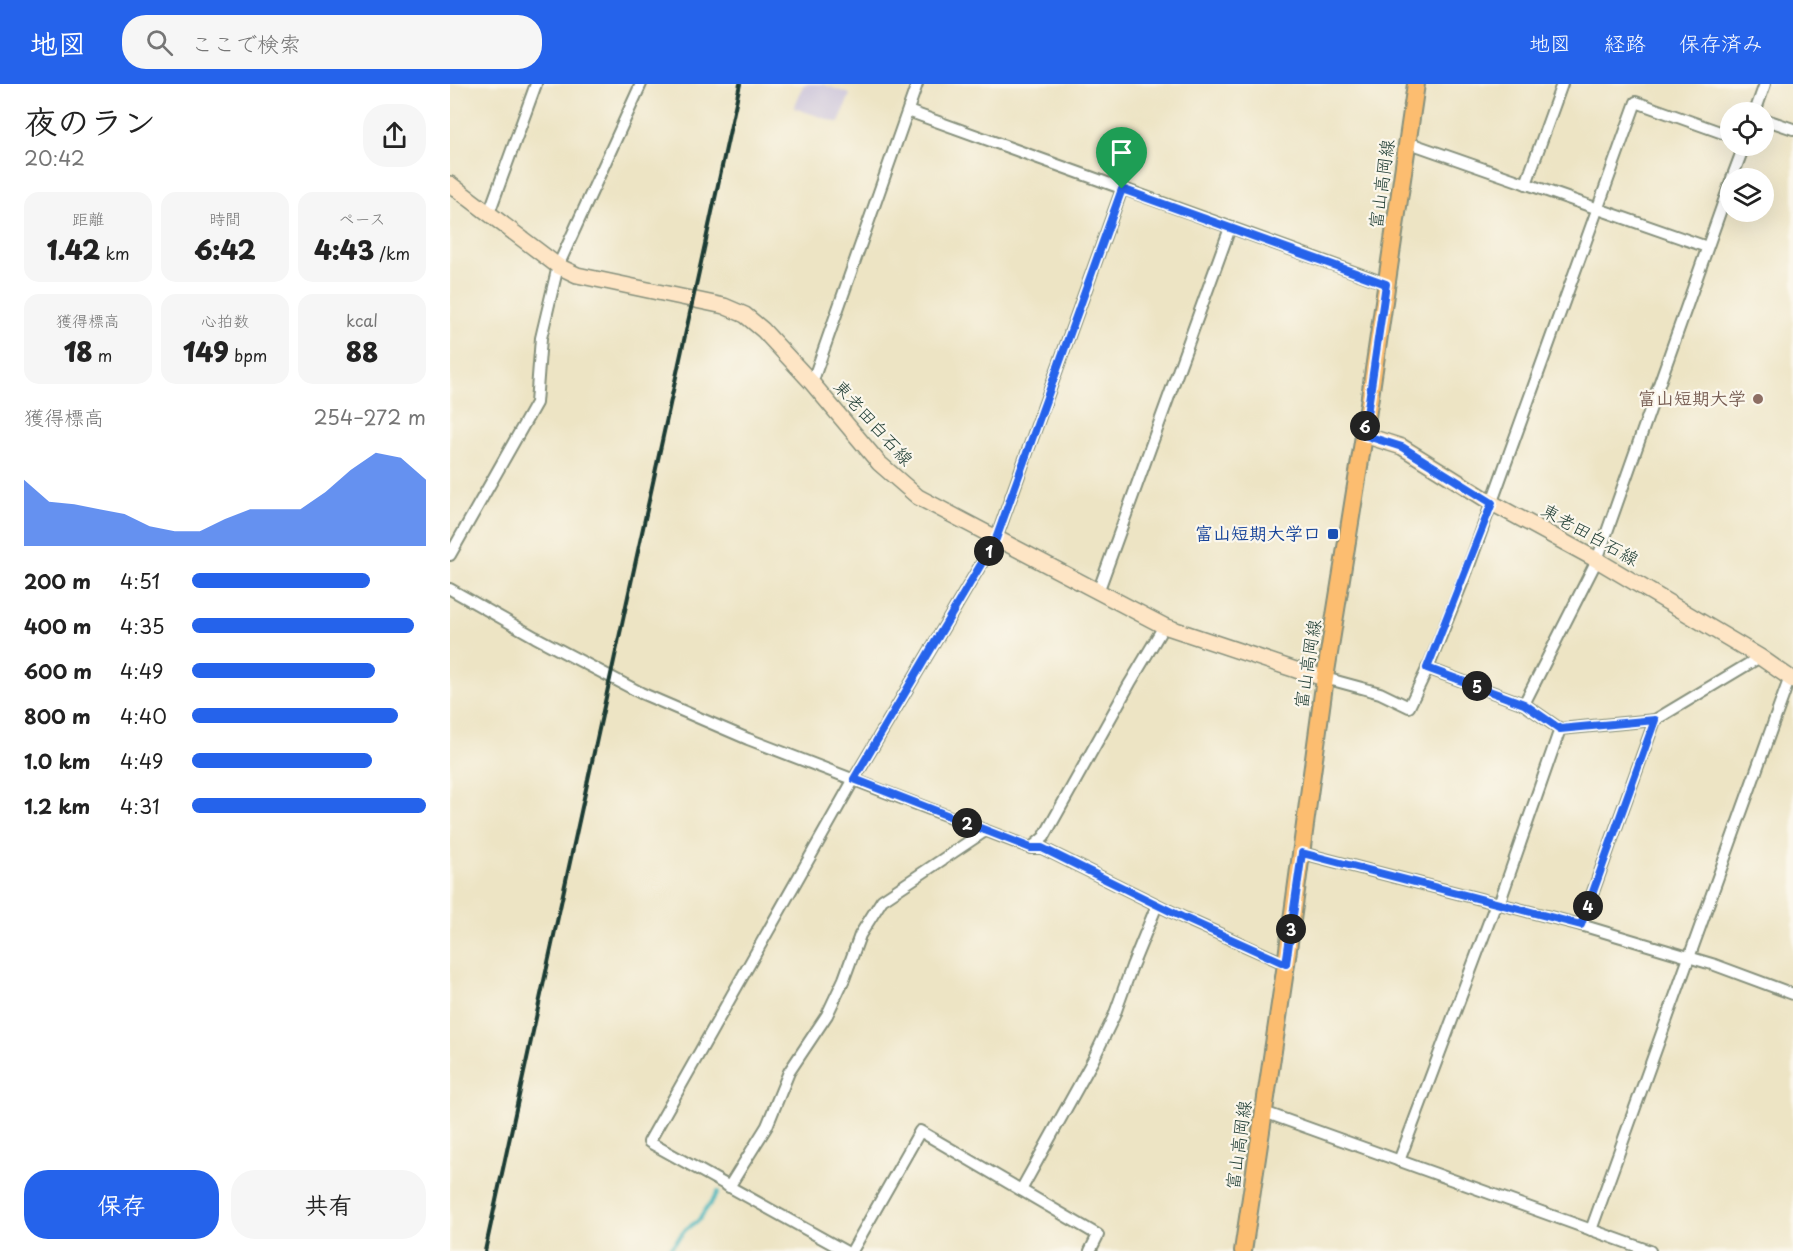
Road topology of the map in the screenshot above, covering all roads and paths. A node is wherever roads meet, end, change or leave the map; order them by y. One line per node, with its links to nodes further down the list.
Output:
1 (536, 84): 18 (street)
2 (641, 84): 21 (street)
3 (917, 84): 8 (street)
4 (1416, 84): 12 (main road, 富山高岡線)
5 (1562, 84): 14 (street)
6 (1765, 84): 7 (street)
7 (1759, 102)
8 (908, 111): 15 (street); 23 (street)
9 (1774, 122): 10 (street)
10 (1793, 129)
11 (1720, 132): 16 (street)
12 (1407, 142): 14 (street); 22 (main road, 富山高岡線)
13 (450, 184): 18 (main road, 東老田白石線)
14 (1526, 184): 16 (street)
15 (1122, 189): 19 (street); 26 (street)
16 (1597, 209): 20 (street); 25 (street)
17 (1720, 211): 20 (street)
18 (489, 213): 21 (main road, 東老田白石線)
19 (1230, 228): 22 (street); 30 (street)
20 (1707, 247): 28 (street)
21 (558, 266): 23 (main road, 東老田白石線); 27 (street)
22 (1386, 284): 24 (main road, 富山高岡線)
23 (812, 383): 26 (main road, 東老田白石線)
24 (1364, 435): 25 (main road, 東老田白石線); 34 (main road, 富山高岡線)
25 (1492, 503): 28 (main road, 東老田白石線); 33 (street)
26 (996, 539): 30 (main road, 東老田白石線); 39 (street)
27 (450, 555)
28 (1597, 560): 32 (main road, 東老田白石線); 36 (street)
29 (450, 589): 39 (street)
30 (1098, 592): 31 (main road, 東老田白石線)
31 (1164, 626): 34 (main road, 東老田白石線); 41 (street)
32 (1760, 657): 35 (main road, 東老田白石線); 37 (street)
33 (1427, 668): 34 (street); 36 (street)
34 (1325, 678): 42 (main road, 富山高岡線)
35 (1791, 679): 46 (street)
36 (1524, 704): 38 (street)
37 (1655, 720): 38 (street); 45 (street)
38 (1560, 729): 43 (street)
39 (854, 779): 40 (street); 51 (street)
40 (986, 831): 41 (street); 51 (street)
41 (1031, 848): 44 (street)
42 (1302, 853): 43 (street); 47 (main road, 富山高岡線)
43 (1498, 903): 45 (street); 50 (street)
44 (1157, 905): 47 (street); 52 (street)
45 (1581, 925): 46 (street)
46 (1689, 958): 48 (street); 53 (street)
47 (1286, 964): 49 (main road, 富山高岡線)
48 (1793, 994)
49 (1264, 1112): 50 (street); 57 (main road, 富山高岡線)
50 (1399, 1161): 53 (street)
51 (729, 1187): 54 (street)
52 (1022, 1190): 55 (street); 56 (street)
53 (1591, 1230): 58 (street)
54 (845, 1251)
55 (852, 1251)
56 (1090, 1251)
57 (1243, 1251)
58 (1650, 1251)

